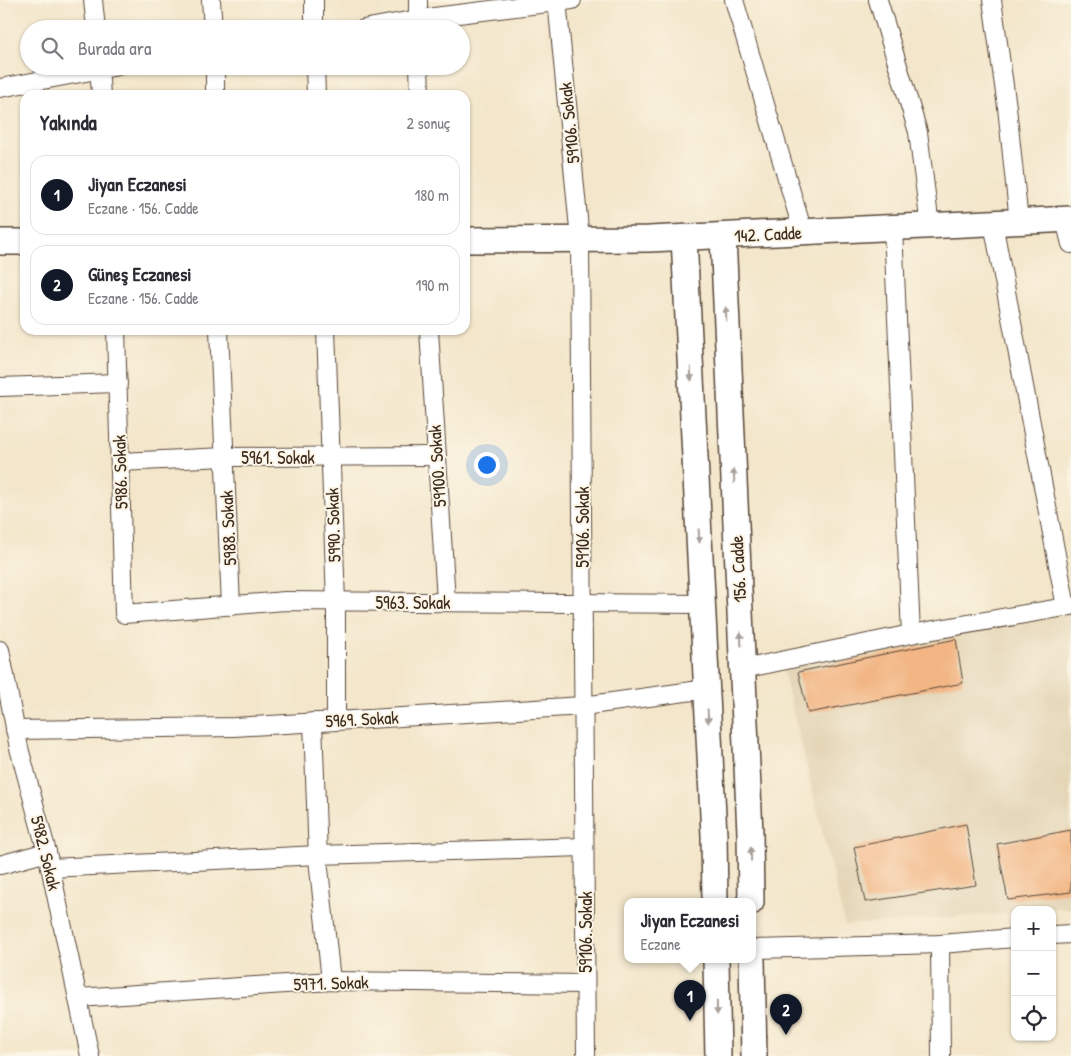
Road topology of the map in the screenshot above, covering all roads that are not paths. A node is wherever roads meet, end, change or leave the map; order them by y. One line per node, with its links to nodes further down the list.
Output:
1 (93, 0): 9 (street)
2 (212, 0): 10 (street)
3 (314, 0): 11 (street)
4 (418, 0): 12 (street)
5 (734, 0): 29 (street)
6 (878, 0): 27 (street)
7 (992, 0): 25 (street)
8 (562, 1): 13 (street); 32 (street, 59106. Sokak)
9 (95, 20)
10 (213, 20)
11 (314, 20)
12 (418, 20)
13 (443, 20)
14 (64, 75): 19 (street)
15 (100, 75): 20 (street)
16 (214, 75): 21 (street)
17 (315, 75): 22 (street)
18 (419, 75): 23 (street)
19 (0, 88)
20 (101, 90)
21 (215, 90)
22 (316, 90)
23 (420, 90)
24 (1068, 220): 25 (street, 142. Cadde); 36 (street)
25 (1020, 222): 26 (street, 142. Cadde)
26 (993, 223): 27 (street, 142. Cadde); 52 (street)
27 (930, 226): 28 (street, 142. Cadde)
28 (893, 228): 29 (street, 142. Cadde); 54 (street)
29 (803, 232): 30 (street, 142. Cadde)
30 (723, 236): 31 (street, 142. Cadde); 56 (street, 156. Cadde, one-way to 30)
31 (684, 238): 32 (street, 142. Cadde); 49 (street, one-way to 49)
32 (580, 239): 33 (street, 142. Cadde); 50 (street, 59106. Sokak)
33 (470, 240)
34 (0, 242): 35 (street)
35 (20, 242)
36 (1071, 244)
37 (116, 335): 41 (street, 5986. Sokak)
38 (219, 335): 45 (street, 5988. Sokak)
39 (326, 335): 43 (street, 5990. Sokak)
40 (429, 335): 44 (street, 59100. Sokak)
41 (118, 382): 42 (street); 46 (street, 5986. Sokak)
42 (0, 386)
43 (331, 456): 44 (street, 5961. Sokak); 45 (street, 5961. Sokak); 47 (street, 5990. Sokak)
44 (437, 456): 48 (street, 59100. Sokak)
45 (224, 457): 46 (street, 5961. Sokak); 51 (street, 5988. Sokak)
46 (120, 462): 53 (street, 5986. Sokak)
47 (336, 602): 48 (street, 5963. Sokak); 51 (street, 5963. Sokak); 59 (street, 5990. Sokak)
48 (446, 602): 50 (street, 5963. Sokak)
49 (703, 604): 50 (street, 5963. Sokak); 57 (street)
50 (583, 605): 58 (street, 59106. Sokak)
51 (231, 606): 53 (street, 5963. Sokak)
52 (1069, 606): 54 (street)
53 (124, 614)
54 (911, 634): 56 (street)
55 (0, 650): 61 (street, 5982. Sokak)
56 (743, 668): 67 (street, 156. Cadde, one-way to 56)
57 (707, 689): 58 (street, 5969. Sokak); 66 (street, one-way to 66)
58 (583, 706): 59 (street, 5969. Sokak); 62 (street, 59106. Sokak)
59 (336, 721): 60 (street, 5969. Sokak)
60 (313, 722): 61 (street, 5969. Sokak); 63 (street)
61 (15, 730): 64 (street, 5982. Sokak)
62 (584, 847): 63 (street); 76 (street, 59106. Sokak)
63 (318, 855): 64 (street); 75 (street)
64 (49, 860): 65 (street); 77 (street, 5982. Sokak)
65 (0, 864)
66 (715, 898)
67 (752, 898)
68 (1071, 934): 69 (street)
69 (1056, 935)
70 (1011, 938): 71 (street)
71 (940, 944): 72 (street); 82 (street)
72 (756, 949)
73 (716, 963): 80 (street, one-way to 80)
74 (752, 963): 81 (street)
75 (331, 981): 76 (street, 5971. Sokak); 77 (street, 5971. Sokak)
76 (585, 984): 79 (street, 59106. Sokak)
77 (78, 998): 78 (street, 5982. Sokak)
78 (90, 1056)
79 (586, 1056)
80 (718, 1056)
81 (754, 1056)
82 (941, 1056)

